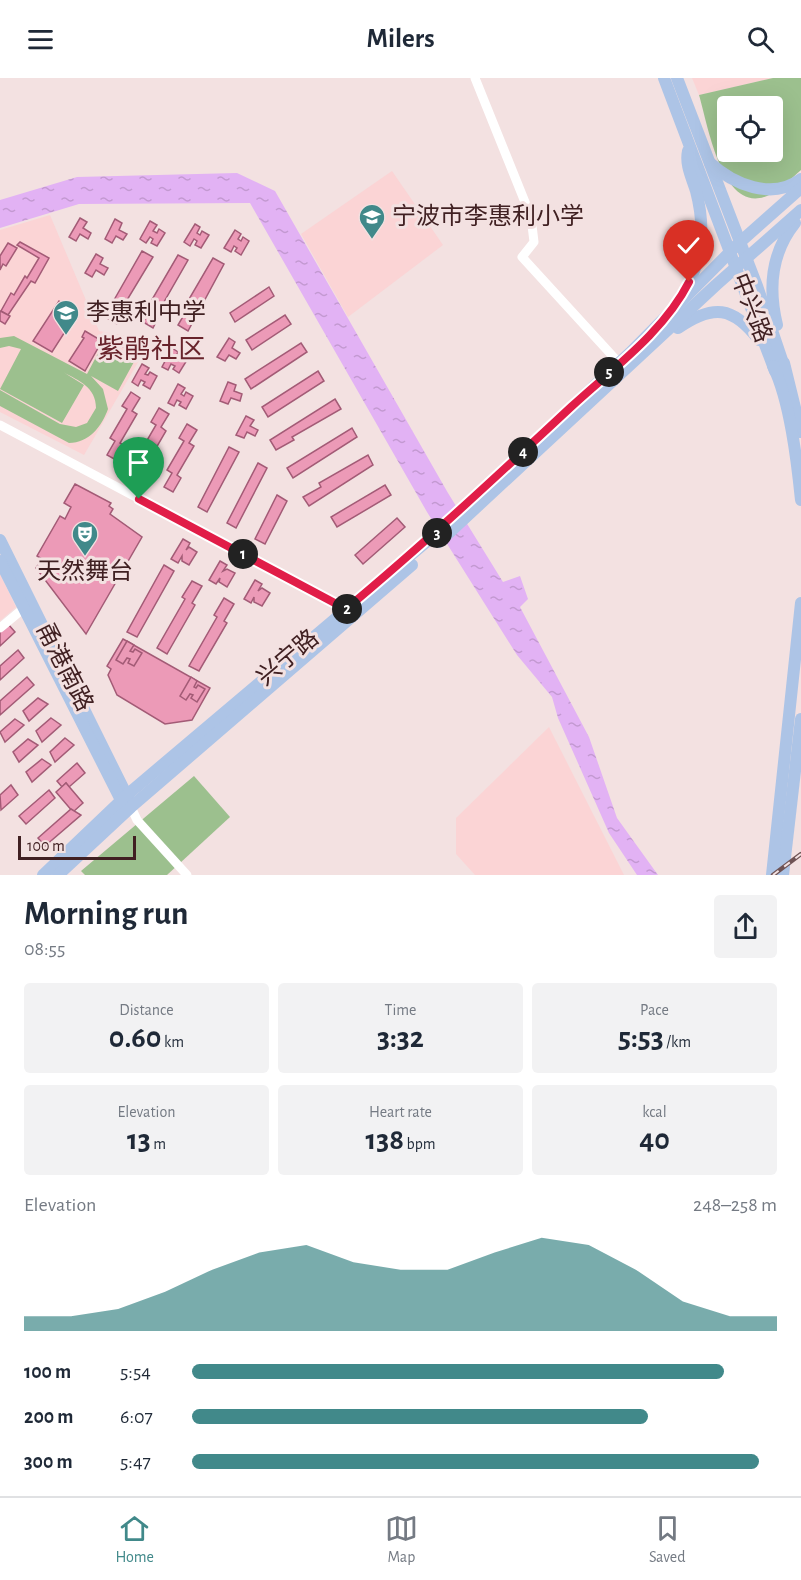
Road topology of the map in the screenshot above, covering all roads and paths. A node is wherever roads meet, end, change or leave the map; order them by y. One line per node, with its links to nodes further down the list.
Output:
1 (475, 78): 16 (street)
2 (664, 78): 4 (main road, 中兴路)
3 (677, 78): 5 (main road, 中兴路)
4 (689, 144): 10 (main road, 中兴路); 12 (main road, 中兴路)
5 (710, 162): 6 (main road); 11 (main road, 中兴路)
6 (801, 179)
7 (801, 188): 11 (main road, 兴宁路)
8 (801, 210): 13 (main road, 兴宁路)
9 (801, 217): 17 (main road)
10 (703, 237): 14 (main road, 兴宁路)
11 (739, 243): 12 (main road, 兴宁路); 13 (main road, 中兴路)
12 (730, 253): 13 (main road, 中兴路); 14 (main road, 兴宁路)
13 (741, 264): 15 (main road, 兴宁路); 17 (main road, 中兴路)
14 (665, 319): 16 (main road, 兴宁路)
15 (658, 338): 17 (main road, 兴宁路); 20 (main road, 兴宁路)
16 (619, 363): 20 (main road, 兴宁路)
17 (780, 370): 19 (main road); 21 (main road)
18 (0, 425): 27 (street)
19 (801, 432)
20 (490, 490): 23 (main road, 兴宁路)
21 (801, 500)
22 (0, 540): 30 (main road, 甬港南路)
23 (428, 546): 27 (main road, 兴宁路); 30 (main road, 兴宁路)
24 (0, 561): 26 (main road, 甬港南路)
25 (801, 603): 34 (main road)
26 (24, 608): 28 (street); 30 (main road, 甬港南路)
27 (346, 609): 30 (main road, 兴宁路)
28 (0, 628)
29 (801, 719): 35 (main road)
30 (126, 800): 31 (main road, 兴宁路); 32 (main road, 兴宁路); 33 (street)
31 (43, 875)
32 (58, 875)
33 (187, 875)
34 (772, 875)
35 (783, 875)

